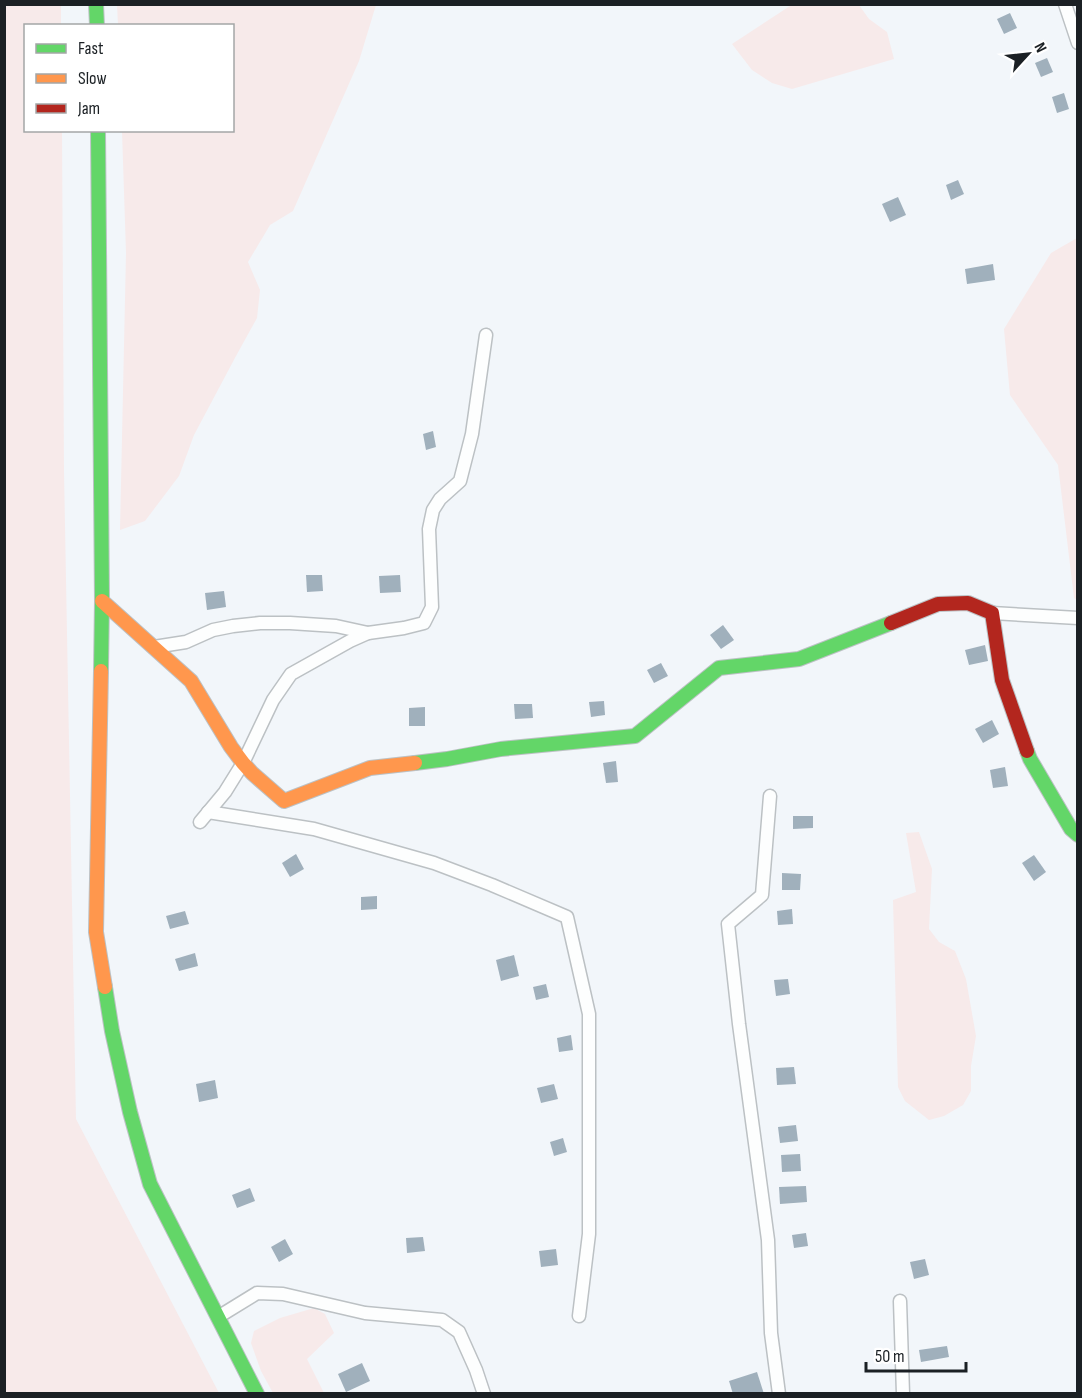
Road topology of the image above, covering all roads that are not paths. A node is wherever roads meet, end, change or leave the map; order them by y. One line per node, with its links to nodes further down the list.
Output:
1 (96, 4): 3 (street)
2 (1065, 4): 4 (street)
3 (97, 24)
4 (1077, 43)
5 (98, 132): 7 (street)
6 (486, 335): 10 (street)
7 (102, 601): 11 (street); 19 (street)
8 (992, 613): 9 (street); 12 (street); 16 (street)
9 (1077, 618)
10 (368, 633): 11 (street); 12 (street)
11 (154, 647): 12 (street)
12 (243, 763): 14 (street)
13 (770, 796): 22 (street)
14 (208, 812): 15 (street); 18 (street)
15 (200, 822)
16 (1077, 836)
17 (900, 1301): 23 (street)
18 (579, 1316)
19 (218, 1317): 20 (street); 21 (street)
20 (256, 1394)
21 (484, 1394)
22 (779, 1394)
23 (903, 1394)

